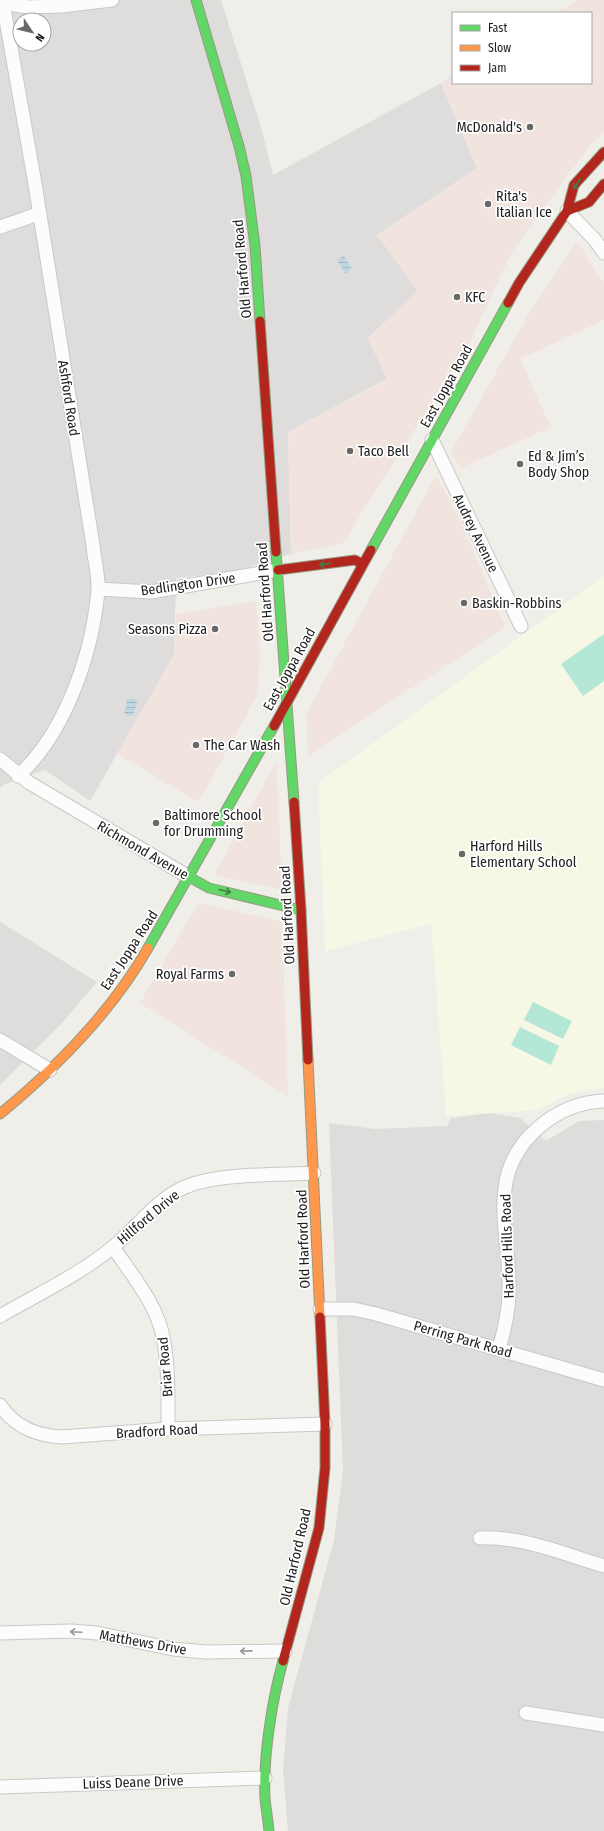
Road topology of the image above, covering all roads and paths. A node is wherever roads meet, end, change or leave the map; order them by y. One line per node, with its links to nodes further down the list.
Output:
1 (112, 0): 3 (street)
2 (196, 0): 12 (street, Old Harford Road)
3 (2, 3): 7 (street, Ashford Road)
4 (604, 152): 6 (street, East Joppa Road, one-way to 6)
5 (604, 184): 6 (street)
6 (567, 211): 9 (street); 10 (street, East Joppa Road)
7 (38, 214): 8 (street); 13 (street, Ashford Road)
8 (0, 227)
9 (604, 253)
10 (432, 440): 11 (street, East Joppa Road); 14 (street, Audrey Avenue)
11 (362, 564): 12 (street, one-way to 12); 15 (street, East Joppa Road)
12 (278, 570): 13 (street, Bedlington Drive); 15 (street, Old Harford Road)
13 (98, 589): 17 (street, Ashford Road)
14 (521, 626)
15 (287, 702): 18 (street, East Joppa Road); 19 (street, Old Harford Road)
16 (0, 758): 17 (street, Richmond Avenue)
17 (18, 776): 18 (street, Richmond Avenue)
18 (189, 877): 19 (street, Richmond Avenue, one-way to 19); 21 (street, East Joppa Road)
19 (301, 910): 24 (street, Old Harford Road)
20 (0, 1040): 21 (street)
21 (50, 1070): 23 (street, East Joppa Road)
22 (604, 1101): 28 (street, Harford Hills Road)
23 (0, 1114)
24 (314, 1173): 25 (street, Hillford Drive); 26 (street, Old Harford Road)
25 (113, 1246): 27 (street, Hillford Drive); 32 (street, Briar Road)
26 (320, 1309): 28 (street, Perring Park Road); 31 (street, Old Harford Road)
27 (0, 1316)
28 (498, 1349): 29 (street, Perring Park Road)
29 (604, 1380)
30 (0, 1405): 32 (street, Bradford Road)
31 (324, 1424): 32 (street, Bradford Road); 36 (street, Old Harford Road)
32 (168, 1429)
33 (480, 1538): 34 (street)
34 (604, 1566)
35 (0, 1633): 36 (street, Matthews Drive, one-way to 35)
36 (285, 1651): 39 (street, Old Harford Road)
37 (526, 1713): 38 (street)
38 (604, 1725)
39 (265, 1778): 40 (street, Luiss Deane Drive); 41 (street, Old Harford Road)
40 (0, 1787)
41 (269, 1831)

